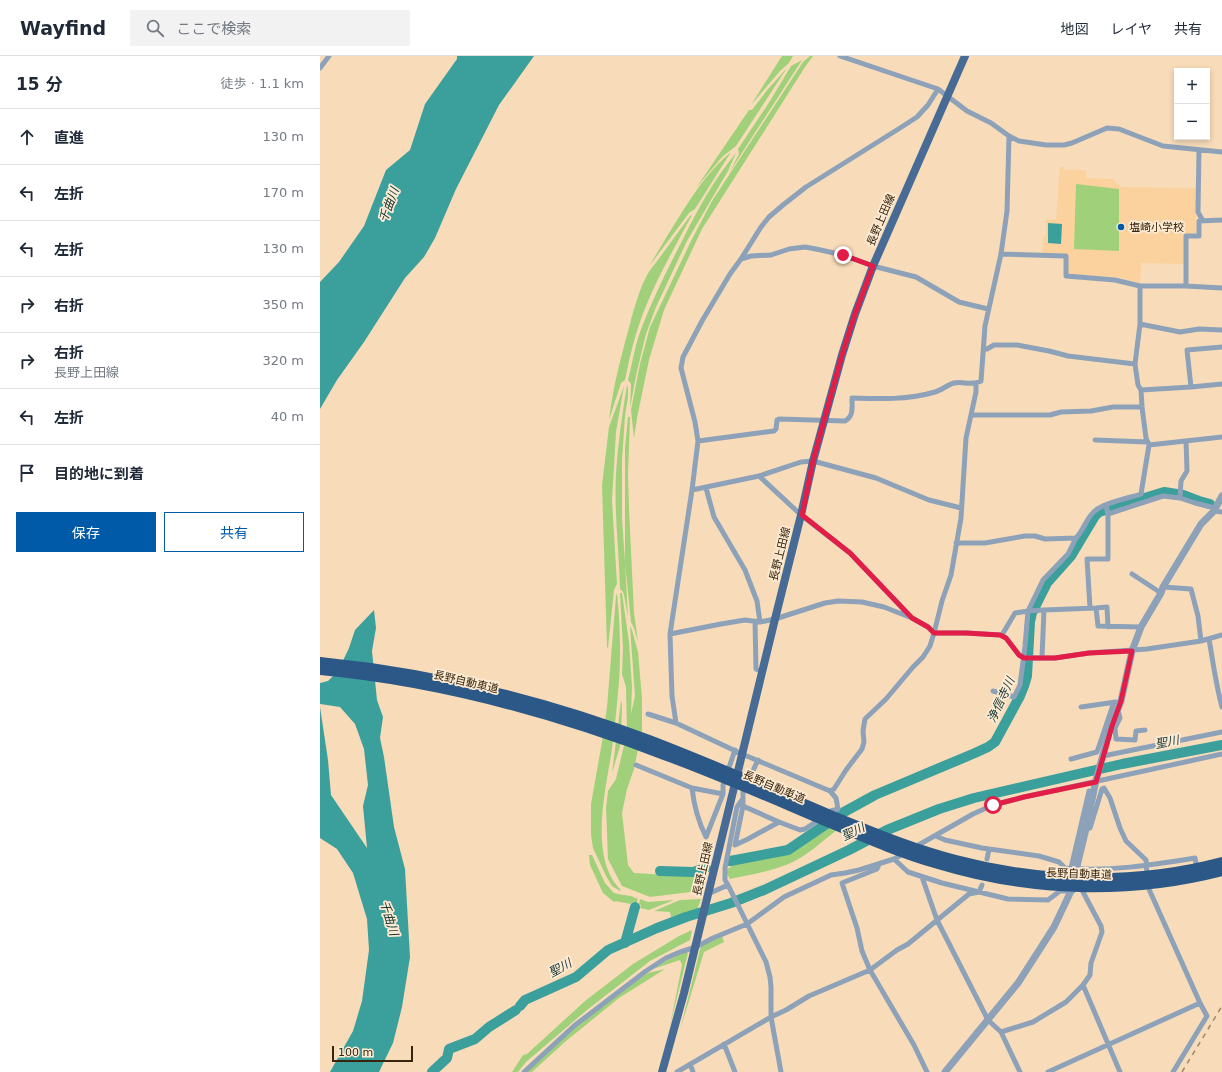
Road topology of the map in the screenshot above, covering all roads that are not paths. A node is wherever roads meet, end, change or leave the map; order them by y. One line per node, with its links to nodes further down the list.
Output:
1 (329, 56): 4 (street)
2 (840, 56): 5 (street)
3 (965, 56): 6 (main road, 長野上田線)
4 (320, 68)
5 (938, 89): 6 (street); 13 (street)
6 (948, 96): 7 (street); 14 (main road, 長野上田線)
7 (1009, 136): 8 (street); 12 (street)
8 (1199, 150): 9 (street); 11 (street)
9 (1222, 152)
10 (1222, 220): 11 (street)
11 (1204, 221): 16 (street)
12 (1001, 254): 15 (street); 18 (street)
13 (741, 259): 14 (street); 33 (street)
14 (873, 266): 18 (street); 30 (main road, 長野上田線)
15 (1140, 286): 16 (street); 19 (street)
16 (1186, 286): 17 (street)
17 (1222, 288)
18 (988, 309): 22 (street)
19 (1140, 324): 20 (street); 23 (street)
20 (1222, 330)
21 (1222, 347): 26 (street)
22 (984, 349): 23 (street); 24 (street)
23 (1135, 364): 27 (street)
24 (976, 383): 29 (street); 30 (street)
25 (1222, 384): 26 (street)
26 (1191, 387): 27 (street)
27 (1141, 390): 28 (street)
28 (1142, 407): 29 (street); 35 (street)
29 (971, 415): 45 (street)
30 (825, 420): 33 (street); 36 (main road, 長野上田線)
31 (1222, 437): 34 (street)
32 (1095, 440): 35 (street)
33 (698, 441): 39 (street)
34 (1186, 441): 35 (street); 41 (street)
35 (1149, 444): 40 (street)
36 (813, 461): 37 (street); 45 (street); 49 (main road, 長野上田線)
37 (759, 476): 38 (street); 49 (street)
38 (706, 488): 39 (street); 59 (street)
39 (692, 490): 63 (street)
40 (1141, 495): 43 (street); 44 (street)
41 (1180, 495): 43 (street); 46 (street)
42 (1222, 496): 46 (street)
43 (1143, 502): 48 (street)
44 (1107, 506): 48 (street); 50 (street)
45 (962, 508): 51 (street)
46 (1214, 509): 47 (street); 53 (street)
47 (1222, 512)
48 (1108, 514): 54 (street)
49 (802, 515): 57 (street); 58 (main road, 長野上田線)
50 (1076, 538): 51 (street); 56 (street)
51 (956, 543): 62 (street)
52 (1132, 574): 53 (street)
53 (1162, 590): 61 (street); 67 (street)
54 (1093, 608): 55 (street); 60 (street); 60 (street)
55 (1044, 610): 56 (street); 70 (street)
56 (1029, 611): 64 (street); 69 (street)
57 (912, 618): 58 (street); 62 (street)
58 (775, 619): 59 (street); 73 (main road, 長野上田線)
59 (758, 621): 63 (street); 73 (street)
60 (1108, 627): 61 (street)
61 (1141, 627): 68 (street)
62 (934, 633): 64 (street); 92 (street)
63 (670, 634): 80 (street)
64 (1002, 635): 69 (street)
65 (1222, 635): 66 (street)
66 (1209, 639): 67 (street); 77 (street)
67 (1201, 641): 68 (street)
68 (1132, 651): 70 (street); 75 (street)
69 (1024, 657): 70 (street); 74 (street)
70 (1042, 657)
71 (320, 662): 83 (highway, 長野自動車道)
72 (320, 670): 83 (highway, 長野自動車道)
73 (763, 671): 84 (main road, 長野上田線)
74 (993, 691)
75 (1118, 702): 76 (street); 78 (street); 87 (street)
76 (1081, 707)
77 (1222, 707)
78 (1118, 709): 81 (street); 86 (street)
79 (648, 714): 80 (street)
80 (676, 723): 84 (street)
81 (1145, 730)
82 (1222, 732): 86 (street)
83 (646, 743): 110 (highway, 長野自動車道)
84 (739, 752): 88 (street); 94 (street); 117 (main road, 長野上田線)
85 (1222, 754): 90 (street)
86 (1102, 758): 90 (street)
87 (1071, 759)
88 (758, 760): 92 (street); 95 (street)
89 (636, 766): 91 (street)
90 (1096, 781): 98 (street); 99 (street)
91 (692, 788): 94 (street); 94 (street)
92 (830, 791): 97 (street)
93 (1089, 791): 98 (street)
94 (722, 794)
95 (742, 799): 96 (street); 112 (street)
96 (742, 806): 97 (street); 97 (street)
97 (779, 822)
98 (1084, 827): 105 (street); 106 (street)
99 (936, 836): 100 (street); 101 (street)
100 (989, 849): 102 (street); 106 (street)
101 (894, 859): 104 (street); 108 (street)
102 (987, 860)
103 (1222, 862): 110 (highway, 長野自動車道)
104 (879, 864): 119 (street); 121 (street)
105 (1147, 866): 106 (street); 109 (street); 113 (street)
106 (1074, 869): 114 (street)
107 (1222, 872): 109 (street); 110 (highway, 長野自動車道)
108 (922, 877): 115 (street); 118 (street)
109 (1199, 880): 113 (street)
110 (1052, 882)
111 (982, 885): 115 (street)
112 (730, 887): 117 (street); 119 (street)
113 (1148, 887): 116 (street); 123 (street)
114 (1071, 891): 115 (street); 116 (street); 125 (street)
115 (979, 892): 118 (street)
116 (1083, 892): 122 (street)
117 (707, 896): 120 (main road, 長野上田線)
118 (937, 920): 121 (street); 125 (street)
119 (746, 922): 120 (street); 124 (street)
120 (696, 946): 130 (street); 131 (main road, 長野上田線)
121 (870, 970): 124 (street); 136 (street)
122 (1082, 985): 126 (street); 128 (street)
123 (1200, 1003): 128 (street); 141 (street)
124 (771, 1017): 127 (street); 135 (street)
125 (988, 1020): 126 (street); 137 (street)
126 (1001, 1032): 138 (street)
127 (724, 1044): 129 (street); 134 (street)
128 (1108, 1045): 139 (street); 140 (street)
129 (690, 1064): 132 (street); 133 (street)
130 (524, 1072)
131 (662, 1072)
132 (678, 1072)
133 (693, 1072)
134 (735, 1072)
135 (781, 1072)
136 (927, 1072)
137 (945, 1072)
138 (1020, 1072)
139 (1048, 1072)
140 (1120, 1072)
141 (1173, 1072)

